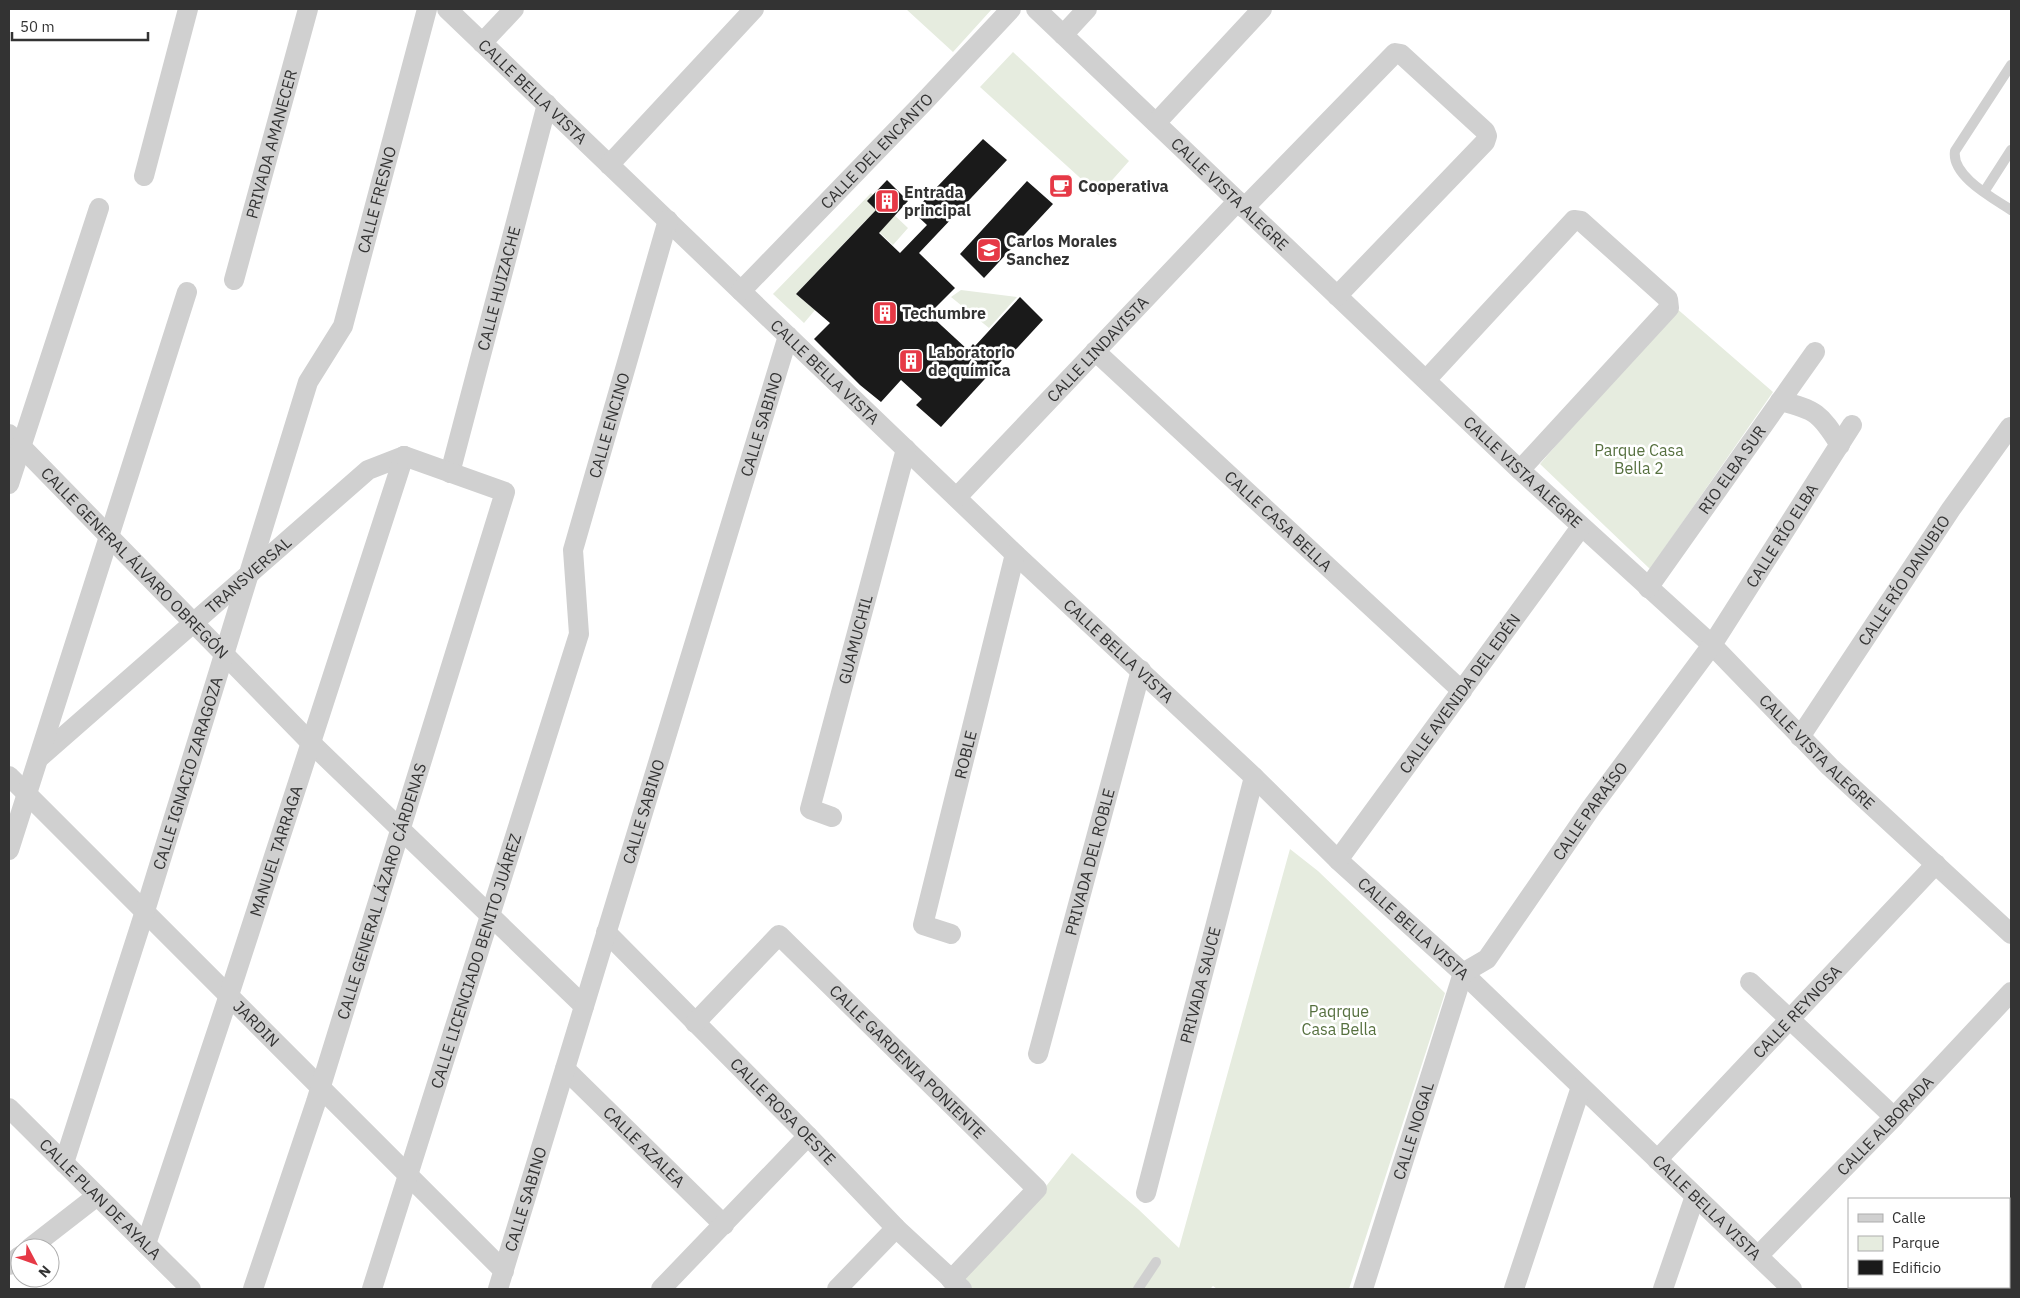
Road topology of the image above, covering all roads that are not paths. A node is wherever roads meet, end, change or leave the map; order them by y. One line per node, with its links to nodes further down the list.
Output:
1 (188, 9): 18 (street)
2 (308, 9): 24 (street, PRIVADA AMANECER)
3 (427, 9): 32 (street, CALLE FRESNO)
4 (447, 9): 12 (street, CALLE BELLA VISTA)
5 (514, 9): 12 (street)
6 (754, 9): 17 (street)
7 (1011, 9): 25 (street, CALLE DEL ENCANTO)
8 (1036, 9): 11 (street, CALLE VISTA ALEGRE)
9 (1087, 9): 11 (street)
10 (1262, 9): 15 (street)
11 (1063, 34): 15 (street, CALLE VISTA ALEGRE)
12 (482, 43): 14 (street, CALLE BELLA VISTA)
13 (2011, 65): 19 (lane)
14 (547, 104): 17 (street, CALLE BELLA VISTA); 41 (street, CALLE HUIZACHE)
15 (1156, 123): 20 (street, CALLE VISTA ALEGRE)
16 (2011, 150): 19 (lane)
17 (609, 165): 23 (street, CALLE BELLA VISTA)
18 (144, 176)
19 (1984, 192): 22 (lane)
20 (1241, 204): 27 (street, CALLE VISTA ALEGRE); 27 (street, CALLE LINDAVISTA); 29 (street, CALLE LINDAVISTA)
21 (99, 208): 36 (street)
22 (2011, 210)
23 (668, 220): 25 (street, CALLE BELLA VISTA); 50 (street, CALLE ENCINO)
24 (234, 280)
25 (741, 291): 28 (street, CALLE BELLA VISTA)
26 (187, 292): 45 (street)
27 (1337, 296): 31 (street, CALLE VISTA ALEGRE)
28 (788, 336): 38 (street, CALLE BELLA VISTA); 67 (street, CALLE SABINO)
29 (1096, 351): 43 (street, CALLE LINDAVISTA); 54 (street, CALLE CASA BELLA)
30 (1815, 352): 33 (street, RIO ELBA SUR)
31 (1426, 380): 40 (street, CALLE VISTA ALEGRE); 40 (street)
32 (308, 382): 47 (street, CALLE IGNACIO ZARAGOZA)
33 (1780, 401): 37 (street); 48 (street, RIO ELBA SUR)
34 (1852, 425): 37 (street, CALLE RÍO ELBA)
35 (2010, 428): 55 (street, CALLE RÍO DANUBIO)
36 (15, 440): 42 (street); 45 (street, CALLE GENERAL ÁLVARO OBREGÓN)
37 (1840, 445): 51 (street, CALLE RÍO ELBA)
38 (906, 449): 43 (street, CALLE BELLA VISTA); 60 (street, GUAMUCHIL)
39 (404, 456): 41 (street); 47 (street, TRANSVERSAL); 56 (street, MANUEL TARRAGA)
40 (1520, 470): 44 (street, CALLE VISTA ALEGRE)
41 (450, 473): 61 (street, CALLE GENERAL LÁZARO CÁRDENAS)
42 (9, 484)
43 (957, 498): 46 (street, CALLE BELLA VISTA)
44 (1581, 527): 48 (street, CALLE VISTA ALEGRE); 54 (street, CALLE AVENIDA DEL EDÉN)
45 (108, 537): 49 (street, CALLE GENERAL ÁLVARO OBREGÓN); 57 (street)
46 (1015, 554): 53 (street, CALLE BELLA VISTA); 68 (street, ROBLE)
47 (250, 574): 49 (street, TRANSVERSAL); 52 (street, CALLE IGNACIO ZARAGOZA)
48 (1648, 588): 51 (street, CALLE VISTA ALEGRE)
49 (194, 622): 52 (street, CALLE GENERAL ÁLVARO OBREGÓN); 57 (street, TRANSVERSAL)
50 (578, 634): 66 (street, CALLE LICENCIADO BENITO JUÁREZ)
51 (1712, 645): 55 (street, CALLE VISTA ALEGRE); 70 (street, CALLE PARAÍSO)
52 (224, 654): 56 (street, CALLE GENERAL ÁLVARO OBREGÓN); 65 (street, CALLE IGNACIO ZARAGOZA)
53 (1141, 670): 58 (street, CALLE BELLA VISTA); 77 (street, PRIVADA DEL ROBLE)
54 (1462, 691): 63 (street, CALLE AVENIDA DEL EDÉN)
55 (1800, 737): 64 (street, CALLE VISTA ALEGRE)
56 (310, 742): 61 (street, CALLE GENERAL ÁLVARO OBREGÓN); 73 (street, MANUEL TARRAGA)
57 (38, 759): 59 (street)
58 (1254, 777): 63 (street, CALLE BELLA VISTA); 87 (street, PRIVADA SAUCE)
59 (14, 783): 62 (street); 65 (street, JARDIN)
60 (832, 817)
61 (402, 829): 66 (street, CALLE GENERAL ÁLVARO OBREGÓN); 79 (street, CALLE GENERAL LÁZARO CÁRDENAS)
62 (9, 850)
63 (1338, 860): 70 (street, CALLE BELLA VISTA)
64 (1936, 864): 69 (street, CALLE VISTA ALEGRE); 75 (street, CALLE REYNOSA)
65 (145, 912): 73 (street, JARDIN); 85 (street, CALLE IGNACIO ZARAGOZA)
66 (491, 915): 74 (street, CALLE GENERAL ÁLVARO OBREGÓN); 86 (street, CALLE LICENCIADO BENITO JUÁREZ)
67 (606, 932): 74 (street, CALLE SABINO); 76 (street, CALLE ROSA OESTE)
68 (952, 934)
69 (2011, 934)
70 (1463, 973): 80 (street, CALLE BELLA VISTA); 104 (street, CALLE NOGAL)
71 (1750, 982): 75 (street)
72 (2011, 992): 82 (street, CALLE ALBORADA)
73 (229, 995): 79 (street, JARDIN); 93 (street, MANUEL TARRAGA)
74 (584, 1006): 78 (street, CALLE SABINO)
75 (1791, 1018): 82 (street); 84 (street, CALLE REYNOSA)
76 (695, 1023): 83 (street, CALLE ROSA OESTE); 97 (street, CALLE GARDENIA PONIENTE)
77 (1038, 1054)
78 (565, 1069): 90 (street, CALLE AZALEA); 96 (street, CALLE SABINO)
79 (320, 1086): 86 (street, JARDIN); 99 (street, CALLE GENERAL LÁZARO CÁRDENAS)
80 (1581, 1087): 84 (street, CALLE BELLA VISTA); 105 (street)
81 (9, 1108): 85 (street, CALLE PLAN DE AYALA)
82 (1894, 1117): 94 (street, CALLE ALBORADA)
83 (808, 1136): 90 (street); 91 (street, CALLE ROSA OESTE)
84 (1657, 1160): 89 (street, CALLE BELLA VISTA)
85 (64, 1163): 88 (street, CALLE PLAN DE AYALA)
86 (409, 1174): 96 (street, JARDIN); 100 (street, CALLE LICENCIADO BENITO JUÁREZ)
87 (1146, 1192)
88 (97, 1196): 92 (street); 93 (street, CALLE PLAN DE AYALA)
89 (1695, 1196): 94 (street, CALLE BELLA VISTA); 106 (street)
90 (724, 1225): 101 (street)
91 (896, 1228): 97 (street, CALLE ROSA OESTE); 102 (street)
92 (43, 1238)
93 (146, 1244): 98 (street, CALLE PLAN DE AYALA)
94 (1758, 1256): 107 (street, CALLE BELLA VISTA)
95 (1156, 1262): 103 (lane)
96 (501, 1280)
97 (956, 1284)
98 (191, 1289)
99 (253, 1289)
100 (372, 1289)
101 (661, 1289)
102 (837, 1289)
103 (1138, 1289)
104 (1363, 1289)
105 (1514, 1289)
106 (1663, 1289)
107 (1792, 1289)

